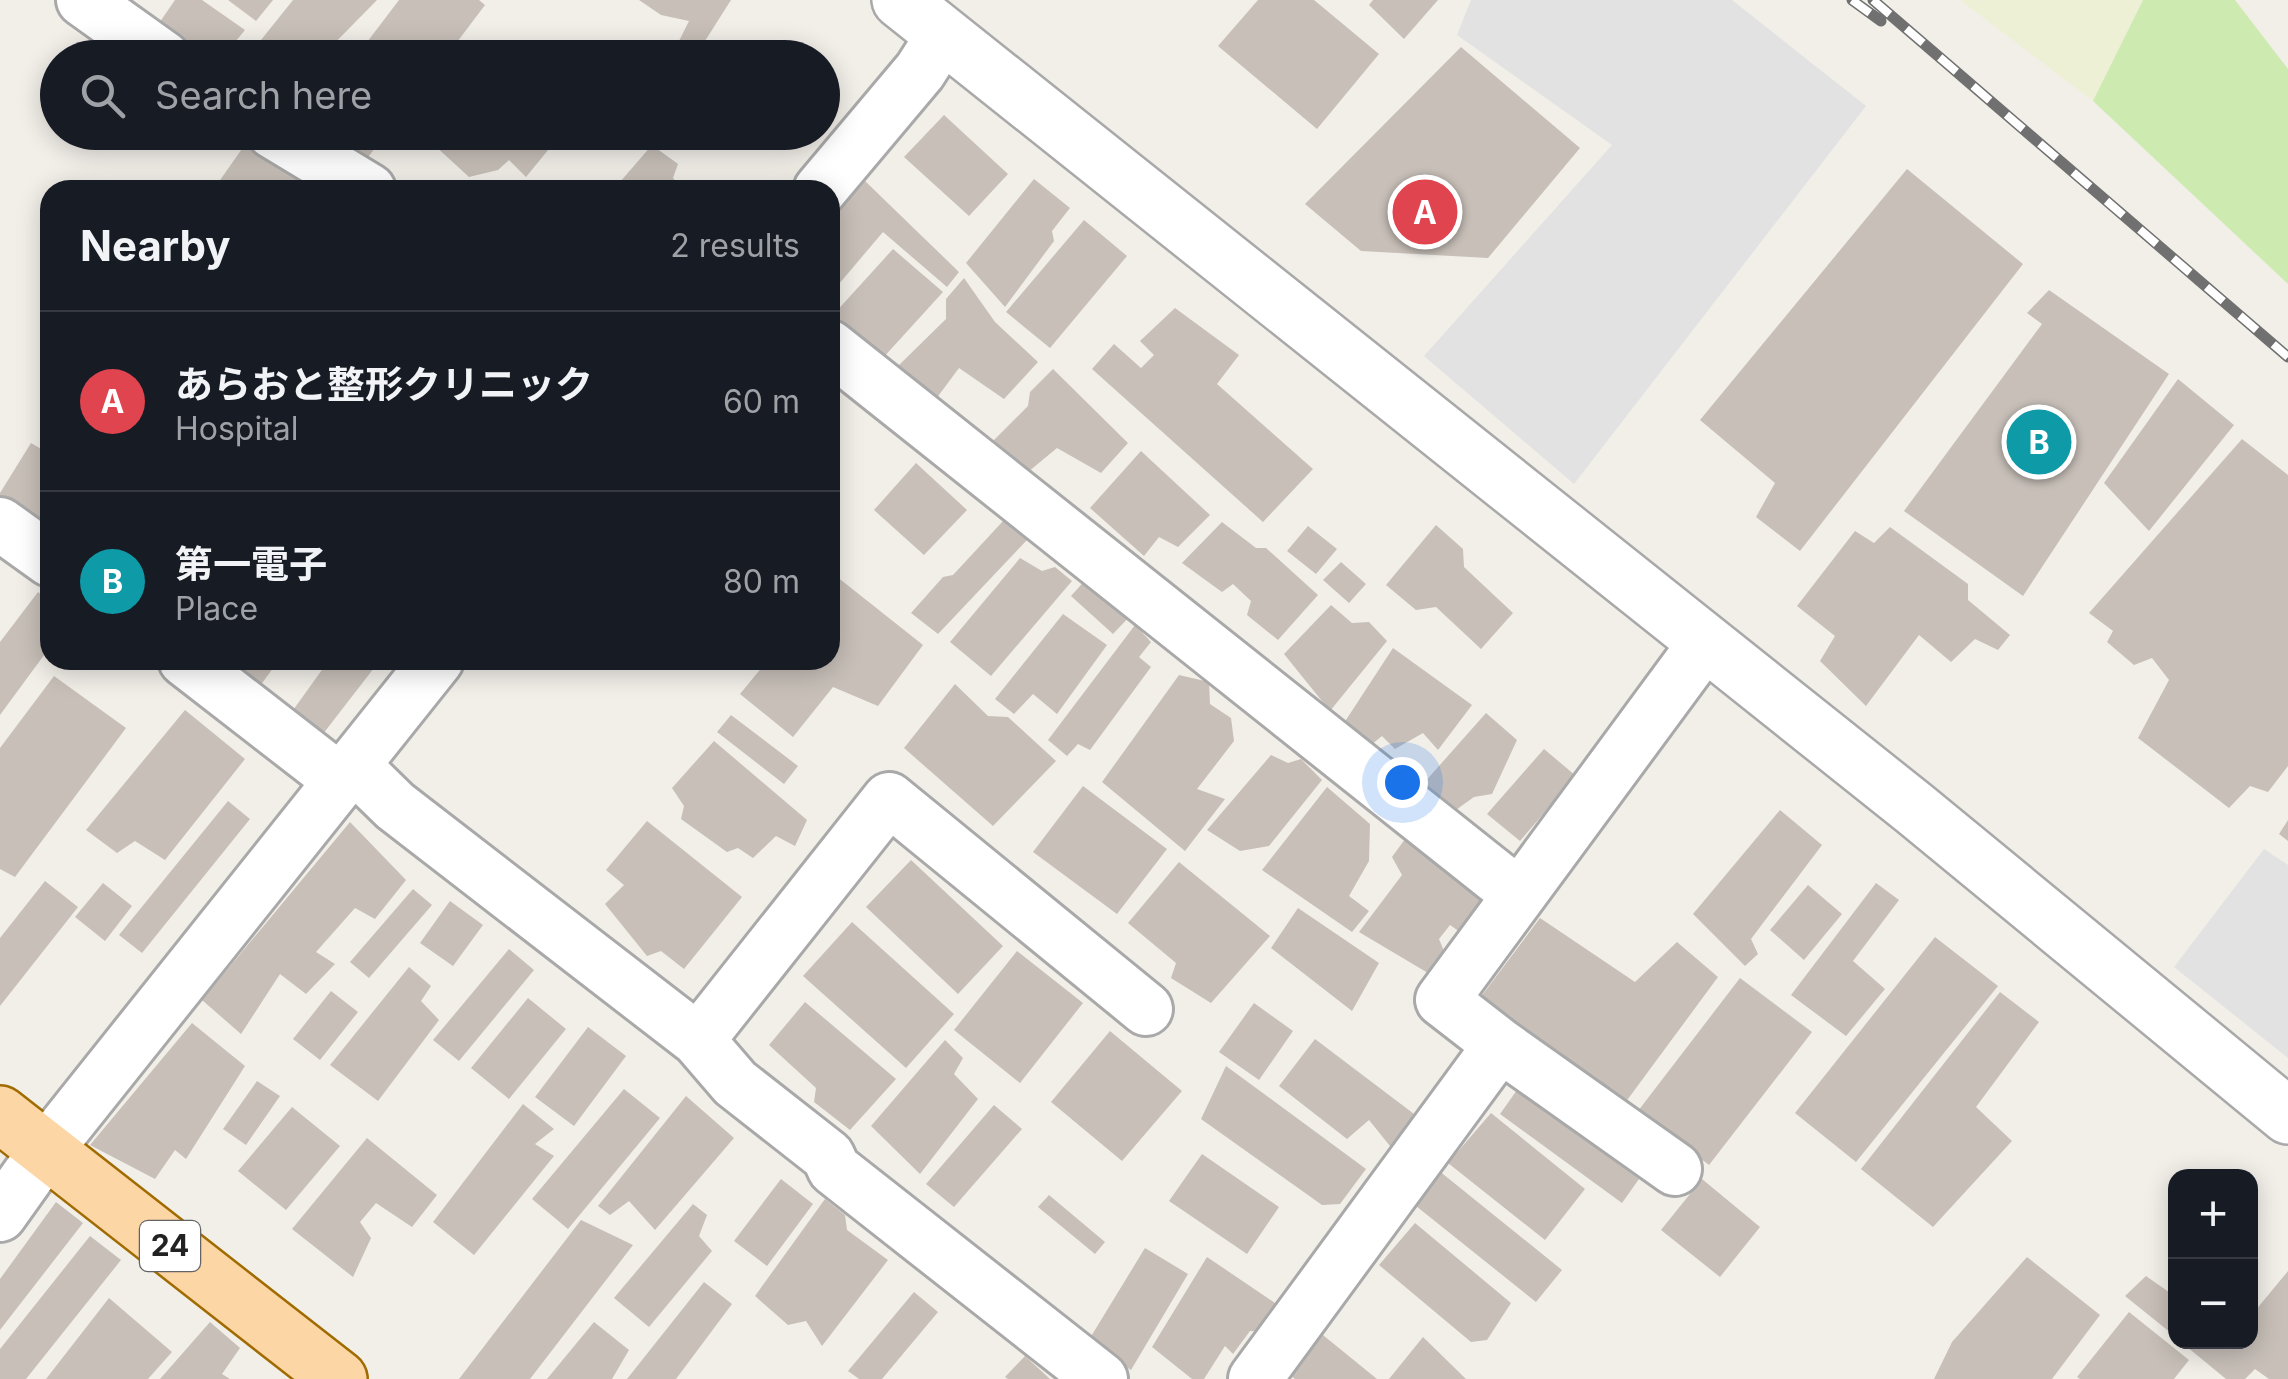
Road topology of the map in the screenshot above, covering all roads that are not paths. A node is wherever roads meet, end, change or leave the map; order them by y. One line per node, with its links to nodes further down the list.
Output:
1 (84, 0): 4 (street)
2 (900, 0): 3 (street)
3 (944, 35): 7 (street); 11 (street)
4 (139, 40)
5 (302, 150): 6 (street)
6 (352, 180)
7 (828, 180)
8 (840, 355): 15 (street)
9 (0, 524): 10 (street)
10 (40, 553)
11 (1705, 644): 15 (street); 20 (street)
12 (199, 670): 14 (street)
13 (428, 670): 14 (street)
14 (348, 774): 17 (street); 21 (street)
15 (1519, 895): 18 (street)
16 (1146, 1009): 17 (street)
17 (698, 1040): 25 (street)
18 (1500, 1045): 22 (street); 26 (street)
19 (0, 1114): 21 (main road, 24)
20 (2288, 1116)
21 (47, 1149): 23 (street); 24 (main road, 24)
22 (1675, 1169)
23 (0, 1215)
24 (340, 1379)
25 (1101, 1379)
26 (1255, 1379)

